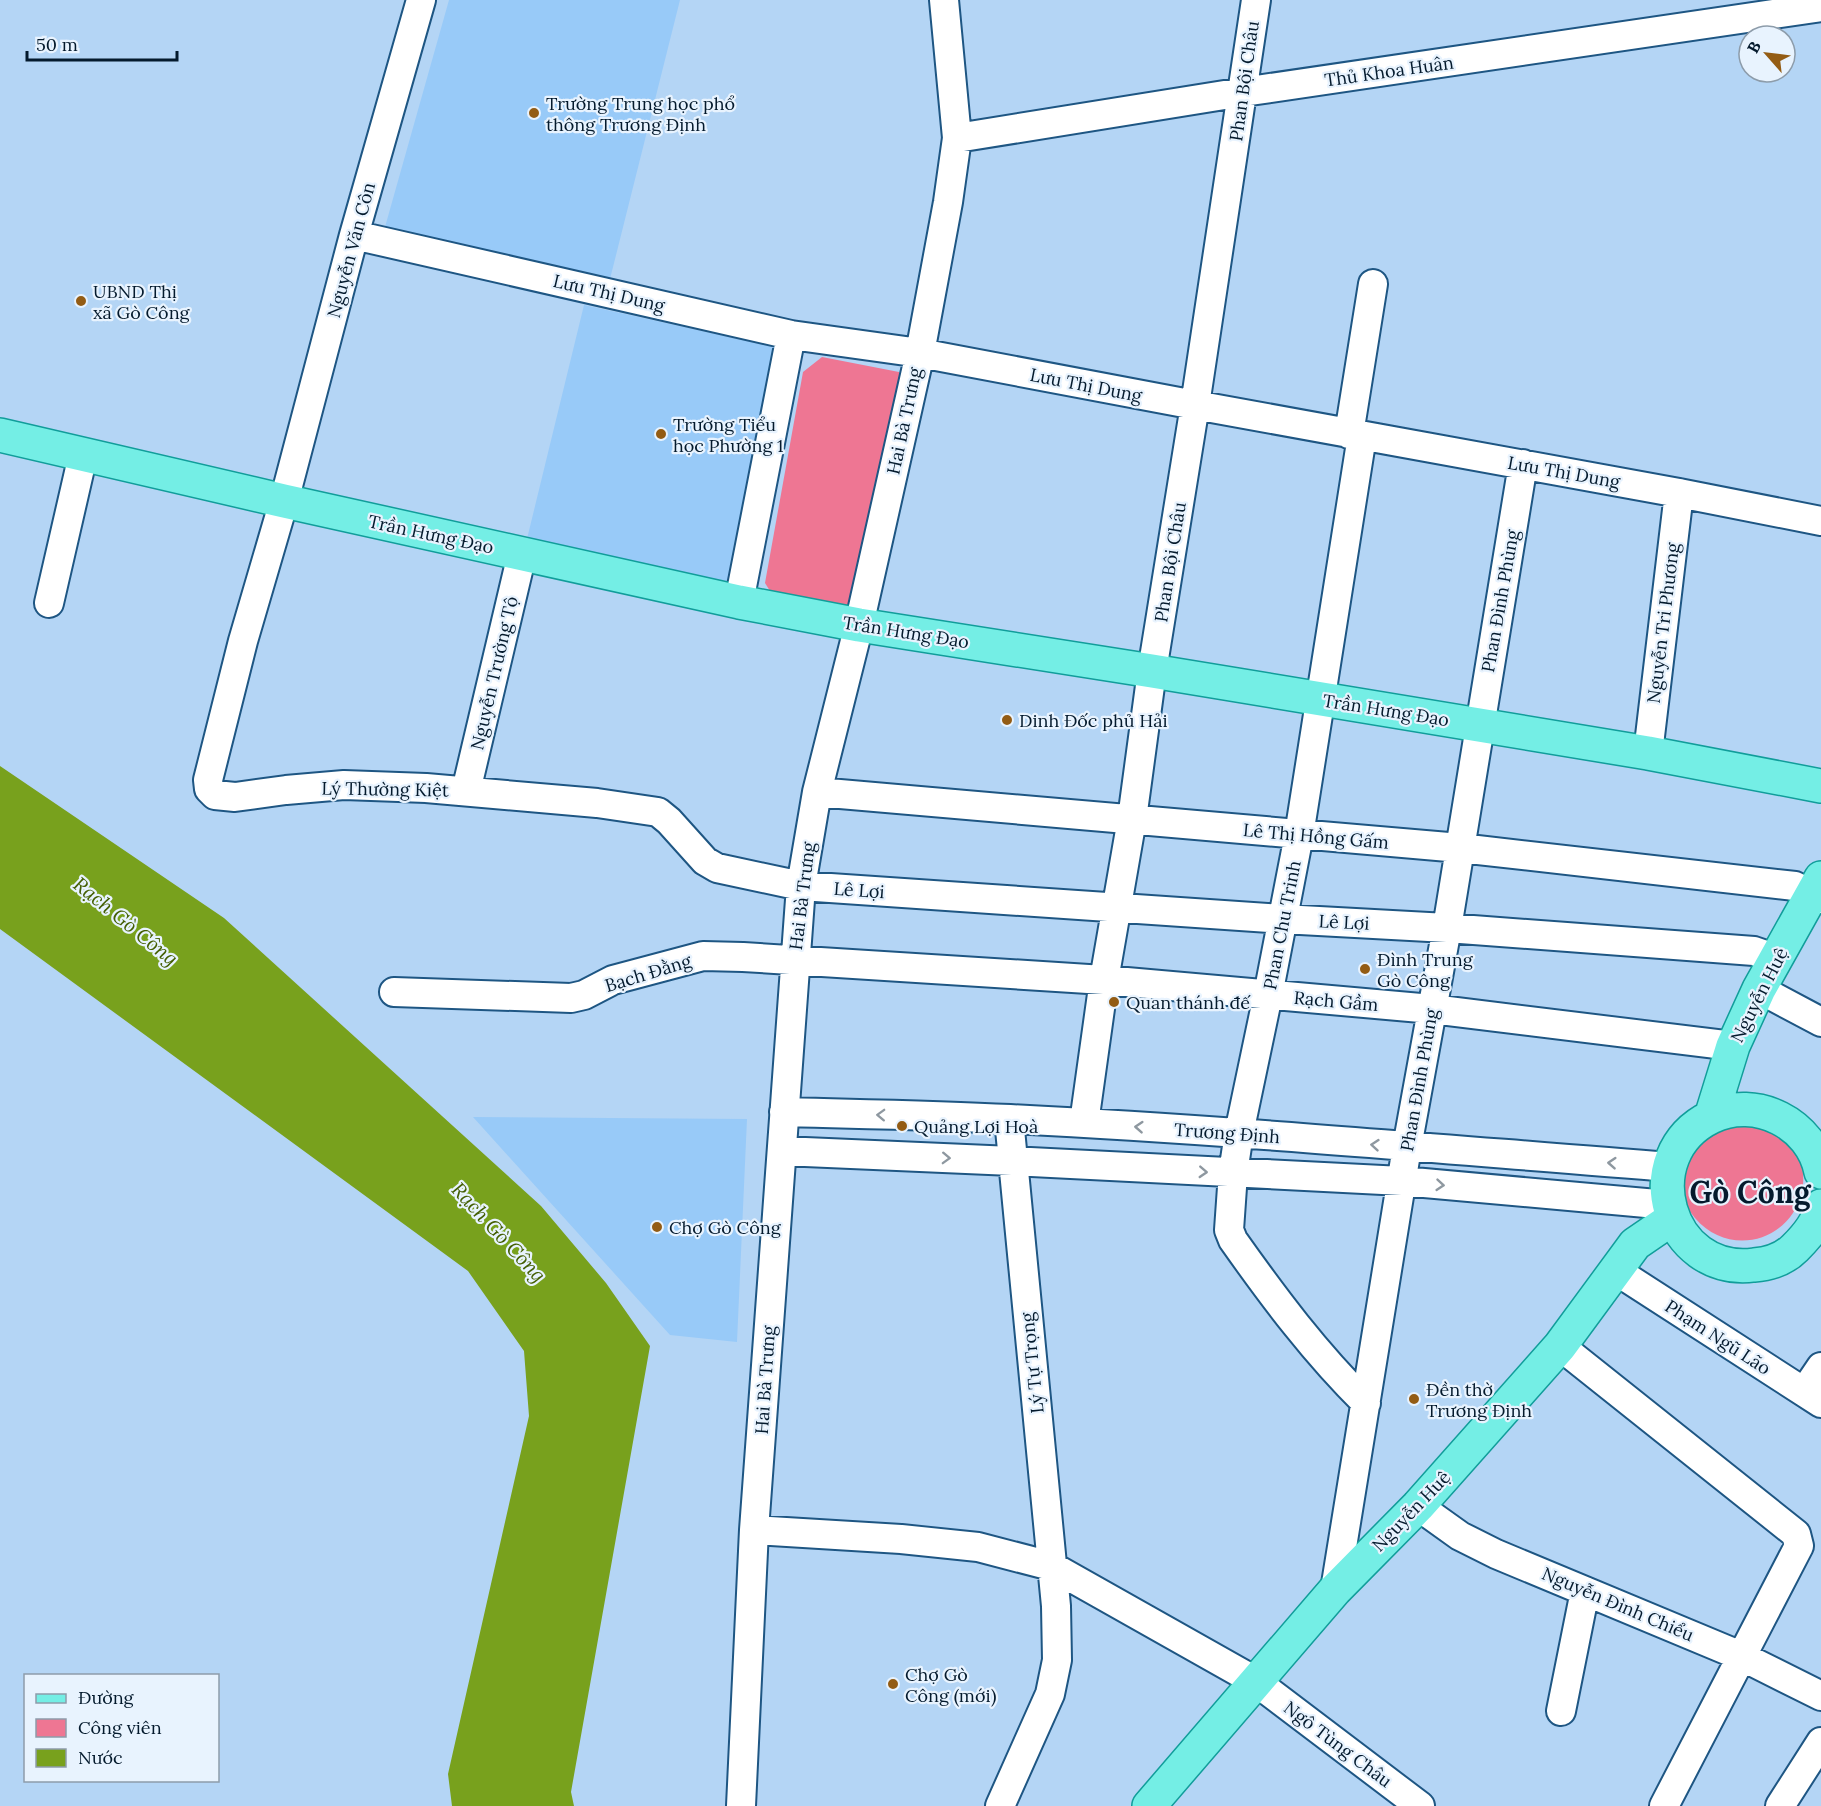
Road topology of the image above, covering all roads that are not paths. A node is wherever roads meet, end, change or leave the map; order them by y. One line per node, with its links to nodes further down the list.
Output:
1 (422, 0): 7 (street, Nguyễn Văn Côn)
2 (944, 0): 6 (street, Hai Bà Trưng)
3 (1256, 0): 5 (street, Phan Bội Châu)
4 (1821, 8): 5 (street, Thủ Khoa Huân)
5 (1243, 92): 6 (street, Thủ Khoa Huân); 11 (street, Phan Bội Châu)
6 (957, 138): 10 (street, Hai Bà Trưng)
7 (354, 235): 9 (street, Lưu Thị Dung); 17 (street, Nguyễn Văn Côn)
8 (1373, 284): 13 (street, Phan Chu Trinh)
9 (791, 335): 10 (street, Lưu Thị Dung); 20 (street)
10 (920, 353): 11 (street, Lưu Thị Dung); 22 (street, Hai Bà Trưng)
11 (1195, 405): 13 (street, Lưu Thị Dung); 23 (street, Phan Bội Châu)
12 (0, 435): 14 (main road, Trần Hưng Đạo)
13 (1355, 435): 15 (street, Lưu Thị Dung); 24 (street, Phan Chu Trinh)
14 (83, 455): 17 (main road, Trần Hưng Đạo); 21 (street)
15 (1523, 464): 16 (street, Lưu Thị Dung); 25 (street, Phan Đình Phùng)
16 (1679, 493): 18 (street, Lưu Thị Dung); 26 (street, Nguyễn Tri Phương)
17 (284, 501): 19 (main road, Trần Hưng Đạo); 28 (street, Lý Thường Kiệt)
18 (1821, 521)
19 (522, 554): 20 (main road, Trần Hưng Đạo); 28 (street, Nguyễn Trường Tộ)
20 (740, 602): 22 (main road, Trần Hưng Đạo)
21 (49, 603)
22 (859, 625): 23 (main road, Trần Hưng Đạo); 29 (street, Hai Bà Trưng)
23 (1152, 671): 24 (main road, Trần Hưng Đạo); 30 (street, Phan Bội Châu)
24 (1322, 700): 25 (main road, Trần Hưng Đạo); 31 (street, Phan Chu Trinh)
25 (1479, 725): 26 (main road, Trần Hưng Đạo); 32 (street, Phan Đình Phùng)
26 (1648, 753): 27 (main road, Trần Hưng Đạo)
27 (1821, 786)
28 (466, 791): 33 (street, Lý Thường Kiệt)
29 (817, 792): 30 (street, Lê Thị Hồng Gấm); 33 (street, Hai Bà Trưng)
30 (1132, 819): 31 (street, Lê Thị Hồng Gấm); 35 (street, Phan Bội Châu)
31 (1299, 835): 32 (street, Lê Thị Hồng Gấm); 36 (street, Phan Chu Trinh)
32 (1460, 848): 34 (street, Lê Thị Hồng Gấm); 37 (street, Phan Đình Phùng)
33 (801, 886): 35 (street, Lê Lợi); 39 (street, Hai Bà Trưng)
34 (1818, 891): 38 (main road, Nguyễn Huệ)
35 (1116, 907): 36 (street, Lê Lợi); 40 (street, Phan Bội Châu)
36 (1282, 919): 37 (street, Lê Lợi); 43 (street, Phan Chu Trinh)
37 (1447, 928): 38 (street, Lê Lợi); 44 (street, Phan Đình Phùng)
38 (1777, 959): 41 (main road, Nguyễn Huệ)
39 (795, 960): 40 (street, Rạch Gầm); 42 (street, Bạch Đằng); 47 (street, Hai Bà Trưng)
40 (1104, 980): 43 (street, Rạch Gầm); 50 (street, Phan Bội Châu)
41 (1759, 989): 45 (street); 46 (main road, Nguyễn Huệ)
42 (394, 992)
43 (1268, 995): 44 (street, Rạch Gầm); 51 (street, Phan Chu Trinh)
44 (1432, 1009): 46 (street, Rạch Gầm); 52 (street, Phan Đình Phùng)
45 (1821, 1022)
46 (1733, 1046): 48 (main road, Nguyễn Huệ)
47 (784, 1112): 49 (street, Trương Định, one-way to 47); 53 (street, Hai Bà Trưng)
48 (1711, 1117): 55 (main road); 56 (main road)
49 (1009, 1119): 50 (street, Trương Định); 54 (street, Lý Tự Trọng)
50 (1084, 1123): 51 (street, Trương Định, one-way to 50)
51 (1239, 1133): 52 (street, Trương Định, one-way to 51); 57 (street, Phan Chu Trinh)
52 (1407, 1147): 55 (street, Trương Định, one-way to 52); 58 (street, Phan Đình Phùng)
53 (782, 1151): 54 (street, one-way to 54); 68 (street, Hai Bà Trưng)
54 (1012, 1161): 57 (street, one-way to 57); 69 (street, Lý Tự Trọng)
55 (1670, 1167): 60 (main road)
56 (1821, 1172)
57 (1233, 1173): 58 (street); 66 (street, Phan Chu Trinh)
58 (1402, 1181): 60 (street, one-way to 60); 66 (street, Phan Đình Phùng)
59 (1821, 1206): 61 (main road)
60 (1670, 1211): 61 (main road); 62 (main road, Nguyễn Huệ)
61 (1821, 1211)
62 (1615, 1270): 63 (main road, Nguyễn Huệ); 65 (street, Phạm Ngũ Lão)
63 (1560, 1346): 67 (main road, Nguyễn Huệ); 72 (street)
64 (1821, 1367): 65 (street)
65 (1813, 1397)
66 (1366, 1403): 70 (street, Phan Đình Phùng)
67 (1418, 1506): 70 (main road, Nguyễn Huệ); 71 (street, Nguyễn Đình Chiểu)
68 (754, 1530): 69 (street); 78 (street, Hai Bà Trưng)
69 (1051, 1566): 73 (street); 79 (street, Lý Tự Trọng)
70 (1335, 1590): 73 (main road, Nguyễn Huệ)
71 (1585, 1591): 72 (street, Nguyễn Đình Chiểu); 75 (street)
72 (1741, 1656): 74 (street, Nguyễn Đình Chiểu); 82 (street)
73 (1255, 1681): 80 (main road, Nguyễn Huệ); 81 (street, Ngô Tùng Châu)
74 (1821, 1696)
75 (1561, 1711)
76 (1821, 1742): 77 (street)
77 (1812, 1777): 83 (street)
78 (741, 1806)
79 (1000, 1806)
80 (1149, 1806)
81 (1420, 1806)
82 (1664, 1806)
83 (1780, 1806)

